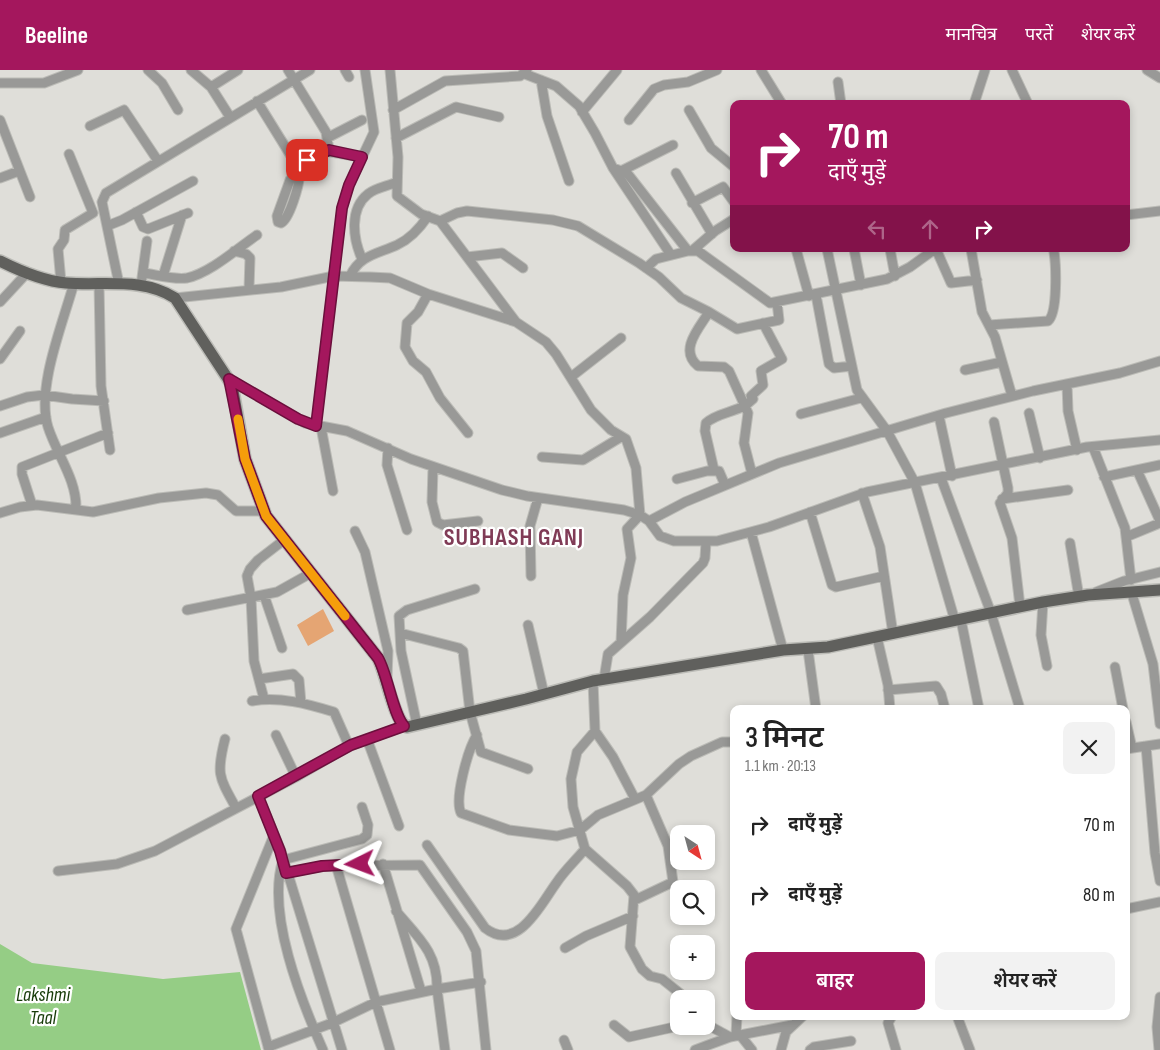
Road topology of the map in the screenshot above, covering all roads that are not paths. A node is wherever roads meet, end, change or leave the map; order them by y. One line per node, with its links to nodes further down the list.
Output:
1 (78, 70): 21 (street)
2 (148, 70): 28 (street)
3 (191, 70): 22 (street)
4 (238, 70): 22 (street)
5 (288, 70): 18 (street)
6 (310, 70): 18 (street)
7 (365, 70): 43 (street)
8 (390, 70): 29 (street)
9 (617, 70): 31 (street)
10 (718, 70): 36 (street)
11 (761, 70): 23 (street)
12 (985, 70): 25 (street)
13 (1012, 70): 26 (street)
14 (1147, 70): 17 (street)
15 (526, 72): 16 (street); 19 (street)
16 (469, 75): 29 (street)
17 (1160, 78)
18 (294, 79): 27 (street); 38 (street)
19 (541, 80): 31 (street); 52 (street)
20 (838, 82): 24 (street)
21 (0, 83)
22 (211, 87): 32 (street)
23 (780, 100)
24 (840, 100)
25 (975, 100)
26 (1026, 100)
27 (257, 101): 32 (street); 46 (street)
28 (178, 110)
29 (393, 110): 39 (street)
30 (689, 110): 45 (street)
31 (582, 112): 48 (street)
32 (230, 117): 44 (street)
33 (500, 117): 39 (street)
34 (0, 120): 47 (street)
35 (362, 120): 38 (street)
36 (629, 120)
37 (90, 126): 44 (street)
38 (328, 138): 41 (street)
39 (396, 138): 53 (street)
40 (673, 145): 48 (street)
41 (329, 150): 43 (street); 46 (street)
42 (69, 154): 90 (street)
43 (362, 157): 85 (street)
44 (158, 161): 63 (street)
45 (730, 164)
46 (296, 168): 46 (street)
47 (19, 171): 50 (street); 54 (street)
48 (618, 171): 68 (street); 77 (street)
49 (676, 173): 56 (street)
50 (0, 178)
51 (193, 181): 58 (street)
52 (569, 181)
53 (397, 182): 60 (street); 79 (street)
54 (30, 197)
55 (730, 197): 56 (street)
56 (692, 203): 64 (street)
57 (1160, 211): 59 (street)
58 (136, 212): 63 (street); 84 (street)
59 (1130, 215)
60 (428, 216): 61 (street); 79 (street)
61 (440, 221): 78 (street); 82 (street)
62 (730, 222): 64 (street)
63 (107, 226): 93 (street)
64 (712, 234): 68 (street)
65 (257, 235): 67 (street)
66 (147, 241): 88 (street)
67 (234, 250): 84 (street); 95 (street)
68 (691, 250): 77 (street); 101 (street)
69 (797, 252): 98 (street)
70 (827, 252): 96 (street)
71 (855, 252): 94 (street)
72 (891, 252): 87 (street)
73 (932, 252): 87 (street)
74 (937, 252): 89 (street)
75 (972, 252): 89 (street)
76 (1054, 252): 105 (street)
77 (670, 255): 82 (street)
78 (467, 256): 81 (street); 103 (street)
79 (362, 259): 86 (street)
80 (0, 261): 83 (main road)
81 (522, 268)
82 (646, 268): 102 (street)
83 (26, 274): 90 (main road); 100 (street)
84 (163, 276): 88 (street)
85 (334, 276): 86 (street); 95 (street); 127 (street)
86 (350, 276): 97 (street)
87 (896, 276): 94 (street)
88 (143, 279): 93 (main road); 99 (main road)
89 (977, 280): 105 (street)
90 (61, 282): 91 (main road)
91 (74, 283): 92 (main road); 116 (street)
92 (99, 284): 93 (main road); 119 (street)
93 (119, 284)
94 (862, 285): 96 (street)
95 (249, 289): 99 (street)
96 (836, 291): 98 (street); 111 (street)
97 (428, 294): 103 (street); 131 (street)
98 (813, 295): 101 (street); 111 (street)
99 (176, 298): 114 (main road)
100 (0, 302)
101 (777, 302): 104 (street)
102 (709, 312): 104 (street); 121 (street)
103 (516, 322): 113 (street)
104 (763, 323): 121 (street)
105 (989, 325): 110 (street)
106 (20, 331): 108 (street)
107 (621, 338): 113 (street)
108 (0, 359)
109 (1160, 361): 115 (street)
110 (1002, 362): 112 (street); 117 (street)
111 (852, 366): 118 (street)
112 (964, 370)
113 (571, 377): 132 (street)
114 (229, 379): 127 (street); 160 (main road)
115 (1067, 384): 117 (street); 137 (street)
116 (44, 395): 119 (street); 120 (street); 125 (street)
117 (1012, 396): 124 (street)
118 (861, 398): 123 (street); 128 (street)
119 (104, 401): 130 (street)
120 (0, 406)
121 (746, 407): 144 (street); 146 (street)
122 (1029, 413): 140 (street)
123 (801, 414)
124 (939, 416): 128 (street); 147 (street)
125 (46, 417): 129 (street); 138 (street)
126 (994, 422): 142 (street)
127 (318, 427): 135 (street); 154 (street)
128 (887, 432): 146 (street); 151 (street)
129 (0, 433)
130 (108, 433): 136 (street); 138 (street)
131 (468, 434)
132 (622, 437): 139 (street); 163 (street)
133 (1160, 440): 134 (street)
134 (1093, 447): 137 (street); 149 (street)
135 (388, 448): 143 (street); 167 (street)
136 (110, 450)
137 (1077, 450): 140 (street)
138 (58, 453): 158 (street); 159 (street)
139 (542, 457)
140 (1040, 458): 142 (street)
141 (1160, 465): 145 (street)
142 (1004, 466): 147 (street); 157 (street)
143 (434, 467): 156 (street); 164 (street)
144 (714, 470): 150 (street); 152 (street)
145 (1138, 470): 149 (street); 166 (street)
146 (752, 474): 152 (street)
147 (952, 476): 148 (street)
148 (941, 478): 151 (street); 188 (street)
149 (1104, 478): 170 (street)
150 (677, 479)
151 (915, 484): 155 (street); 189 (street)
152 (725, 486): 165 (street)
153 (1068, 490): 157 (street)
154 (333, 491)
155 (862, 493): 161 (street); 177 (street)
156 (538, 498): 163 (street); 176 (street)
157 (1002, 499): 186 (street)
158 (32, 505): 159 (street); 162 (street)
159 (76, 509): 160 (street)
160 (264, 511): 171 (main road)
161 (810, 512): 169 (street); 177 (street)
162 (0, 514)
163 (640, 515): 165 (street); 194 (street)
164 (478, 521)
165 (649, 521): 172 (street)
166 (1160, 522): 170 (street)
167 (407, 530)
168 (355, 531): 200 (street)
169 (751, 532): 172 (street); 196 (street)
170 (1126, 538): 178 (street)
171 (284, 540): 175 (main road); 184 (street)
172 (706, 542): 194 (street)
173 (1070, 543): 183 (street)
174 (1160, 572): 178 (street)
175 (311, 573): 182 (street); 200 (main road)
176 (532, 576)
177 (884, 576): 192 (street)
178 (1131, 580): 183 (street)
179 (475, 590): 191 (street)
180 (1160, 590): 181 (main road)
181 (1132, 594): 183 (main road); 215 (street)
182 (264, 595): 184 (street); 195 (street)
183 (1084, 596): 185 (main road)
184 (252, 598): 187 (street); 201 (street)
185 (1043, 602): 186 (main road); 198 (street)
186 (1020, 606): 188 (main road)
187 (187, 610)
188 (991, 613): 189 (main road); 212 (street)
189 (958, 621): 192 (main road); 211 (street)
190 (528, 625): 204 (street)
191 (400, 633): 214 (street); 216 (street)
192 (893, 634): 193 (main road)
193 (877, 637): 197 (main road); 203 (street)
194 (621, 642): 202 (street)
195 (282, 648)
196 (783, 650): 197 (main road); 202 (main road)
197 (808, 650): 208 (street)
198 (1047, 666)
199 (1115, 667): 213 (street)
200 (387, 678): 217 (main road)
201 (259, 679): 205 (street); 207 (street)
202 (599, 680): 204 (main road); 218 (street)
203 (888, 690): 209 (street); 210 (street)
204 (544, 694): 214 (main road)
205 (264, 699): 206 (street); 207 (street)
206 (252, 701)
207 (301, 703): 225 (street)
208 (815, 705)
209 (890, 705)
210 (944, 705)
211 (978, 705)
212 (1019, 705)
213 (1122, 705)
214 (470, 712): 216 (main road); 220 (street)
215 (1160, 724)
216 (417, 725): 217 (main road)
217 (404, 726): 222 (street)
218 (595, 731): 232 (street); 236 (street)
219 (276, 735): 229 (street)
220 (476, 735): 228 (street); 236 (street)
221 (225, 739): 234 (street)
222 (367, 739): 225 (street); 235 (street)
223 (730, 742): 230 (street)
224 (1160, 744): 226 (street)
225 (348, 746): 229 (street)
226 (1146, 746): 227 (street); 245 (street)
227 (1130, 749)
228 (528, 769)
229 (296, 777): 231 (street)
230 (646, 795): 232 (street); 246 (street)
231 (258, 796): 234 (street); 237 (street)
232 (635, 799): 236 (street)
233 (362, 807): 240 (street)
234 (236, 808): 243 (street)
235 (398, 826)
236 (580, 830): 239 (street)
237 (274, 835): 240 (street); 271 (street)
238 (427, 845): 239 (street)
239 (585, 849): 246 (street)
240 (283, 860): 244 (street); 267 (street)
241 (383, 864): 242 (street); 249 (street); 252 (street)
242 (336, 865): 244 (street); 257 (street)
243 (58, 871)
244 (286, 873): 262 (street)
245 (1160, 881)
246 (635, 900): 250 (street)
247 (1160, 902): 248 (street)
248 (1130, 908)
249 (396, 912): 253 (street); 255 (street)
250 (633, 916): 251 (street); 254 (street)
251 (565, 948)
252 (481, 982): 253 (street); 276 (street)
253 (437, 989): 255 (street); 275 (street)
254 (676, 990)
255 (421, 991): 257 (street)
256 (1160, 997): 284 (street)
257 (376, 1002): 262 (street); 274 (street)
258 (737, 1020): 268 (street)
259 (798, 1020): 264 (street)
260 (890, 1020): 282 (street)
261 (959, 1020): 283 (street)
262 (332, 1022): 267 (street); 273 (street)
263 (614, 1024): 265 (street)
264 (792, 1025): 268 (street); 280 (street)
265 (670, 1028)
266 (715, 1028): 268 (street)
267 (314, 1029): 271 (street); 272 (street)
268 (735, 1036): 278 (street); 279 (street)
269 (564, 1040): 277 (street)
270 (851, 1041): 281 (street)
271 (268, 1048)
272 (323, 1050)
273 (342, 1050)
274 (390, 1050)
275 (445, 1050)
276 (486, 1050)
277 (568, 1050)
278 (695, 1050)
279 (752, 1050)
280 (782, 1050)
281 (810, 1050)
282 (896, 1050)
283 (970, 1050)
284 (1159, 1050)

